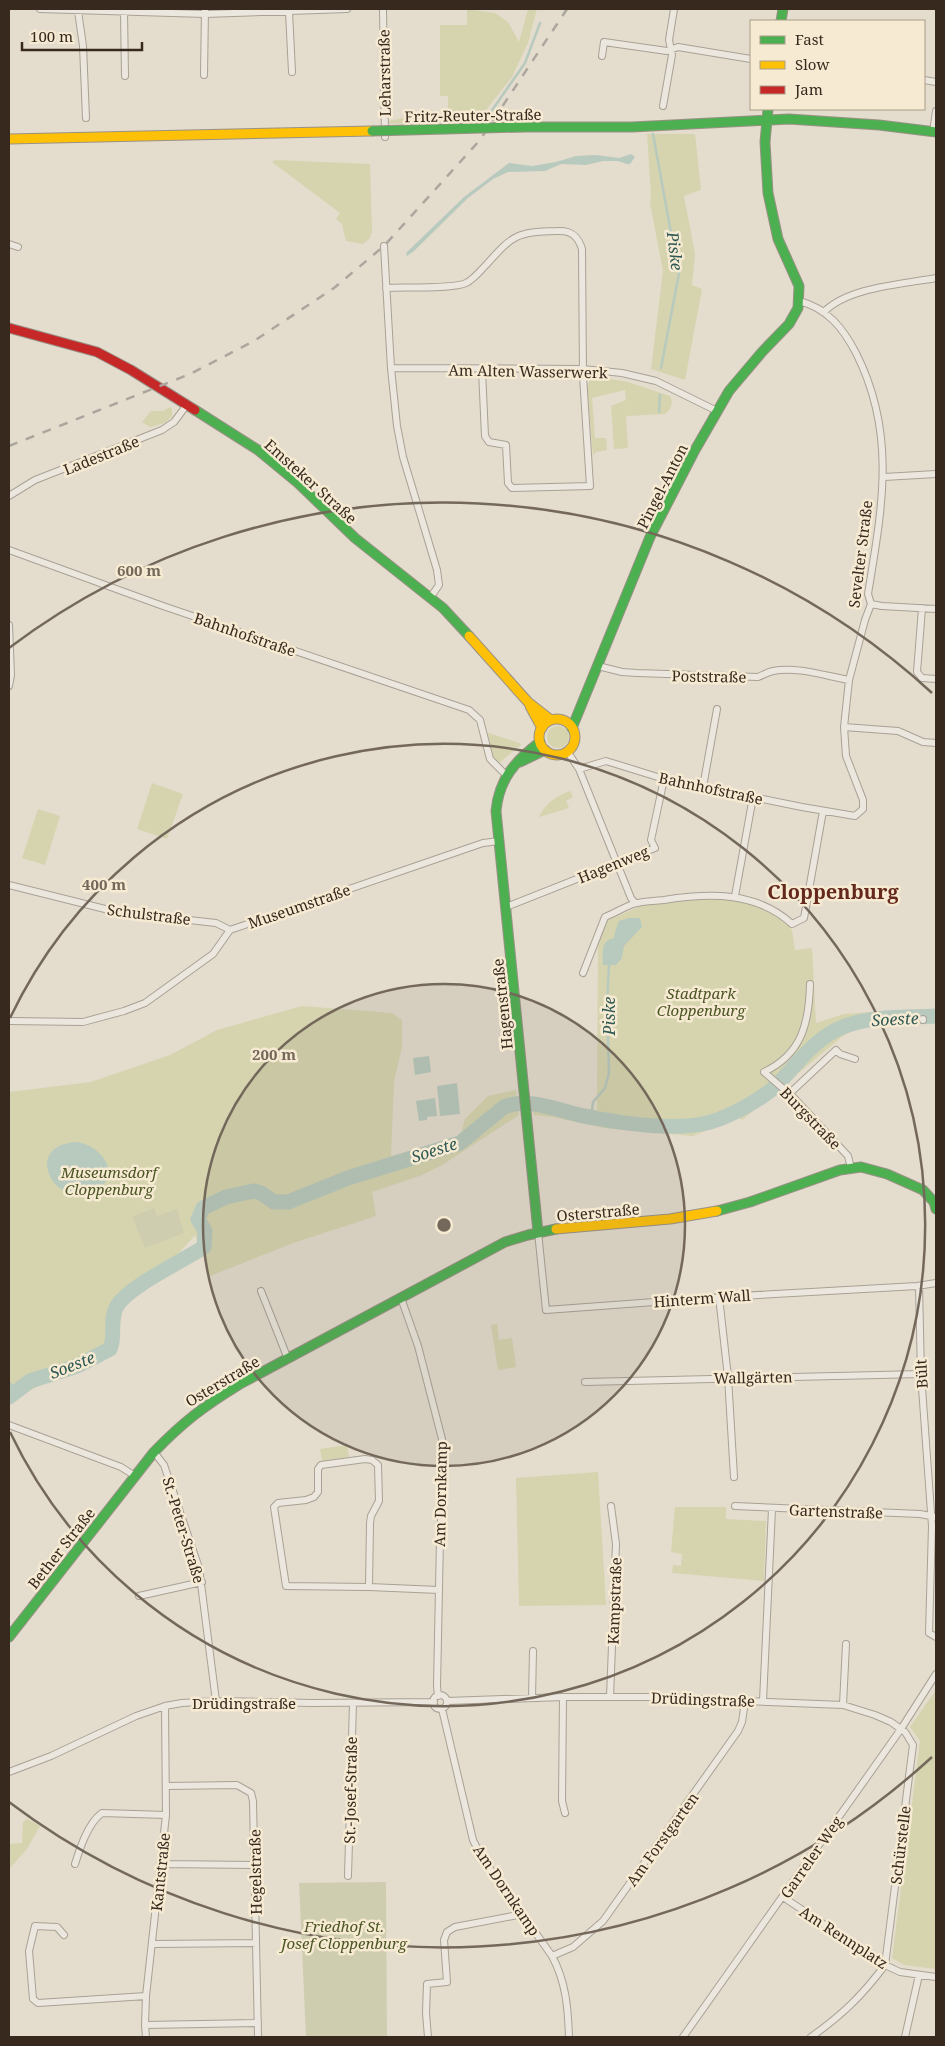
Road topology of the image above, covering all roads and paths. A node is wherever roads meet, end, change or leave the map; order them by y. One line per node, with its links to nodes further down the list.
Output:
1 (40, 9): 5 (street)
2 (347, 9): 8 (street)
3 (383, 9): 21 (street, Leharstraße)
4 (674, 9): 9 (street)
5 (80, 10): 7 (street); 18 (street)
6 (205, 11): 7 (street); 8 (street); 13 (street)
7 (124, 12): 14 (street)
8 (289, 12): 12 (street)
9 (672, 50): 10 (street); 11 (street); 15 (street)
10 (602, 56)
11 (750, 59)
12 (292, 72)
13 (204, 75)
14 (125, 76)
15 (663, 106)
16 (768, 110): 19 (street)
17 (936, 110): 20 (street)
18 (86, 118)
19 (766, 120): 20 (street, Fritz-Reuter-Straße); 22 (street, Fritz-Reuter-Straße, bridge); 28 (street)
20 (935, 132)
21 (385, 137)
22 (9, 139)
23 (9, 244): 25 (street)
24 (384, 246): 27 (street)
25 (18, 247)
26 (936, 278): 29 (street)
27 (386, 288): 31 (street); 32 (street)
28 (799, 301): 29 (street); 35 (street, Pingel-Anton)
29 (824, 312): 37 (street, Sevelter Straße)
30 (9, 328): 34 (street, Emsteker Straße)
31 (391, 368): 33 (street, Am Alten Wasserwerk); 40 (street)
32 (583, 369): 33 (street, Am Alten Wasserwerk); 33 (street); 35 (street, Am Alten Wasserwerk)
33 (482, 370)
34 (186, 406): 38 (street, Ladestraße); 40 (street, Emsteker Straße)
35 (718, 410): 45 (street, Pingel-Anton)
36 (936, 474): 37 (street)
37 (884, 478): 41 (street, Sevelter Straße)
38 (9, 496)
39 (9, 553): 59 (street, Bahnhofstraße)
40 (430, 598): 49 (street, Emsteker Straße)
41 (871, 604): 42 (street); 47 (street, Sevelter Straße)
42 (922, 608): 43 (street); 46 (street)
43 (936, 609)
44 (9, 625): 48 (street)
45 (598, 666): 47 (street, Poststraße); 52 (street, Pingel-Anton)
46 (936, 679)
47 (849, 680): 53 (street, Sevelter Straße)
48 (9, 686)
49 (528, 702): 51 (street, Emsteker Straße); 54 (street, Emsteker Straße)
50 (718, 709): 61 (street)
51 (551, 720): 52 (street); 54 (street)
52 (569, 725): 57 (street)
53 (844, 727): 55 (street); 63 (street, Sevelter Straße)
54 (542, 728): 56 (street)
55 (936, 744)
56 (542, 746): 57 (street); 59 (street, Hagenstraße)
57 (567, 752): 58 (street)
58 (579, 769): 60 (street, Bahnhofstraße); 66 (street)
59 (505, 774): 65 (street, Hagenstraße)
60 (664, 779): 61 (street, Bahnhofstraße); 66 (street, Hagenweg)
61 (703, 787): 62 (street, Bahnhofstraße)
62 (753, 797): 64 (street, Bahnhofstraße); 68 (street)
63 (863, 809): 64 (street, Bahnhofstraße)
64 (823, 811): 68 (street)
65 (499, 841): 70 (street, Hagenstraße); 71 (street, Museumstraße)
66 (616, 863): 69 (street); 70 (street, Hagenweg)
67 (9, 885): 71 (street, Schulstraße)
68 (735, 896): 69 (street)
69 (635, 903): 72 (street)
70 (506, 907): 79 (street, Hagenstraße)
71 (230, 930): 74 (street, Museumstraße)
72 (583, 973)
73 (810, 984): 76 (street, Burgstraße)
74 (9, 1021)
75 (854, 1059): 76 (street)
76 (787, 1092): 77 (street, Burgstraße)
77 (851, 1168): 78 (street, Osterstraße); 79 (street, Osterstraße)
78 (936, 1209)
79 (538, 1232): 83 (street, Hinterm Wall); 84 (street, Osterstraße)
80 (936, 1283): 81 (street, Hinterm Wall)
81 (919, 1286): 83 (street, Hinterm Wall); 86 (street, Bült)
82 (261, 1291): 85 (street)
83 (719, 1297): 87 (street)
84 (401, 1298): 85 (street, Osterstraße); 99 (street, Am Dornkamp)
85 (288, 1359): 90 (street, Osterstraße)
86 (920, 1374): 87 (street, Wallgärten); 96 (street, Bült)
87 (728, 1377): 88 (street, Wallgärten); 92 (street)
88 (585, 1382)
89 (9, 1425): 91 (street)
90 (154, 1452): 91 (street, Osterstraße); 97 (street, St.-Peter-Straße)
91 (135, 1476): 101 (street, Bether Straße)
92 (734, 1477)
93 (611, 1506): 108 (street, Kampstraße)
94 (735, 1506): 95 (street, Gartenstraße)
95 (772, 1509): 96 (street, Gartenstraße); 113 (street)
96 (934, 1517): 102 (street, Bült)
97 (202, 1582): 100 (street); 110 (street, St.-Peter-Straße)
98 (369, 1587): 98 (street); 99 (street)
99 (439, 1590): 106 (street, Am Dornkamp)
100 (139, 1596)
101 (9, 1637)
102 (936, 1637)
103 (846, 1644): 116 (street)
104 (533, 1651): 109 (street)
105 (936, 1674): 119 (street, Garreler Weg)
106 (438, 1696): 111 (street); 114 (street)
107 (563, 1696): 108 (street, Drüdingstraße); 109 (street, Drüdingstraße); 122 (street)
108 (610, 1697): 112 (street, Drüdingstraße)
109 (532, 1698): 111 (street, Drüdingstraße)
110 (216, 1700): 115 (street, Drüdingstraße); 117 (street, Drüdingstraße)
111 (447, 1701): 118 (street)
112 (744, 1701): 113 (street, Drüdingstraße); 133 (street, Am Forstgarten)
113 (763, 1701): 116 (street, Drüdingstraße)
114 (434, 1702): 115 (street, Drüdingstraße); 118 (street)
115 (352, 1703): 127 (street, St.-Josef-Straße)
116 (843, 1705): 119 (street, Drüdingstraße)
117 (165, 1706): 120 (street, Drüdingstraße); 121 (street, Kantstraße)
118 (442, 1709): 129 (street, Am Dornkamp)
119 (901, 1729): 128 (street, Garreler Weg); 134 (street, Schürstelle)
120 (9, 1772)
121 (167, 1786): 123 (street, Kantstraße); 126 (street, Hegelstraße)
122 (565, 1813)
123 (166, 1815): 124 (street); 125 (street, Kantstraße)
124 (75, 1864)
125 (162, 1864): 126 (street); 132 (street, Kantstraße)
126 (255, 1864): 131 (street, Hegelstraße)
127 (348, 1876)
128 (783, 1897): 134 (street, Am Rennplatz); 144 (street, Garreler Weg)
129 (522, 1914): 133 (street, Am Dornkamp); 142 (street)
130 (64, 1935): 137 (street)
131 (256, 1943): 132 (street); 138 (street, Hegelstraße)
132 (153, 1944): 137 (street, Kantstraße)
133 (552, 1956): 143 (street, Am Dornkamp)
134 (885, 1964): 135 (street, Am Rennplatz); 145 (street)
135 (919, 1975): 136 (street, Am Rennplatz); 146 (street)
136 (936, 1977)
137 (146, 1996): 139 (street, Kantstraße)
138 (258, 2023): 139 (street); 141 (street, Hegelstraße)
139 (144, 2025): 140 (street, Kantstraße)
140 (146, 2037)
141 (258, 2037)
142 (428, 2037)
143 (570, 2037)
144 (683, 2037)
145 (811, 2037)
146 (905, 2037)

